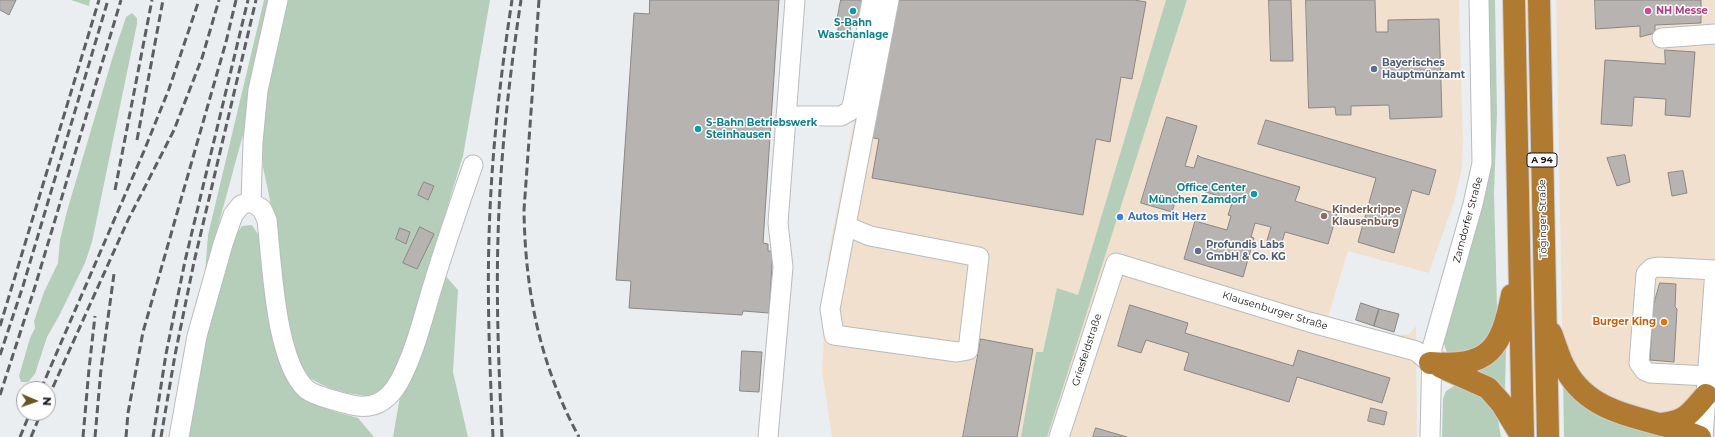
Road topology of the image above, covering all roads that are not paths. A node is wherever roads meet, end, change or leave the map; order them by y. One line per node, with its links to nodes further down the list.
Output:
1 (278, 0): 12 (street)
2 (796, 0): 10 (street)
3 (872, 0): 10 (street)
4 (889, 0): 13 (street)
5 (1479, 0): 18 (street, Zamdorfer Straße)
6 (1514, 0): 14 (highway, A 94)
7 (1539, 0): 17 (highway, Töginger Straße / A 94)
8 (1715, 34): 9 (street)
9 (1662, 38)
10 (786, 116): 22 (street)
11 (473, 164): 12 (street)
12 (251, 202): 21 (street)
13 (846, 226): 13 (street)
14 (1519, 262): 18 (highway); 25 (highway, A 94)
15 (1116, 263): 18 (street, Klausenburger Straße); 23 (street, Griesfeldstraße)
16 (1715, 270): 19 (street); 19 (street)
17 (1546, 321): 20 (highway); 26 (highway, Töginger Straße / A 94)
18 (1430, 363): 24 (street, Zamdorfer Straße); 25 (highway)
19 (1707, 385): 20 (highway); 27 (street)
20 (1658, 425): 27 (highway)
21 (179, 437)
22 (768, 437)
23 (1059, 437)
24 (1430, 437)
25 (1522, 437)
26 (1548, 437)
27 (1701, 437)

